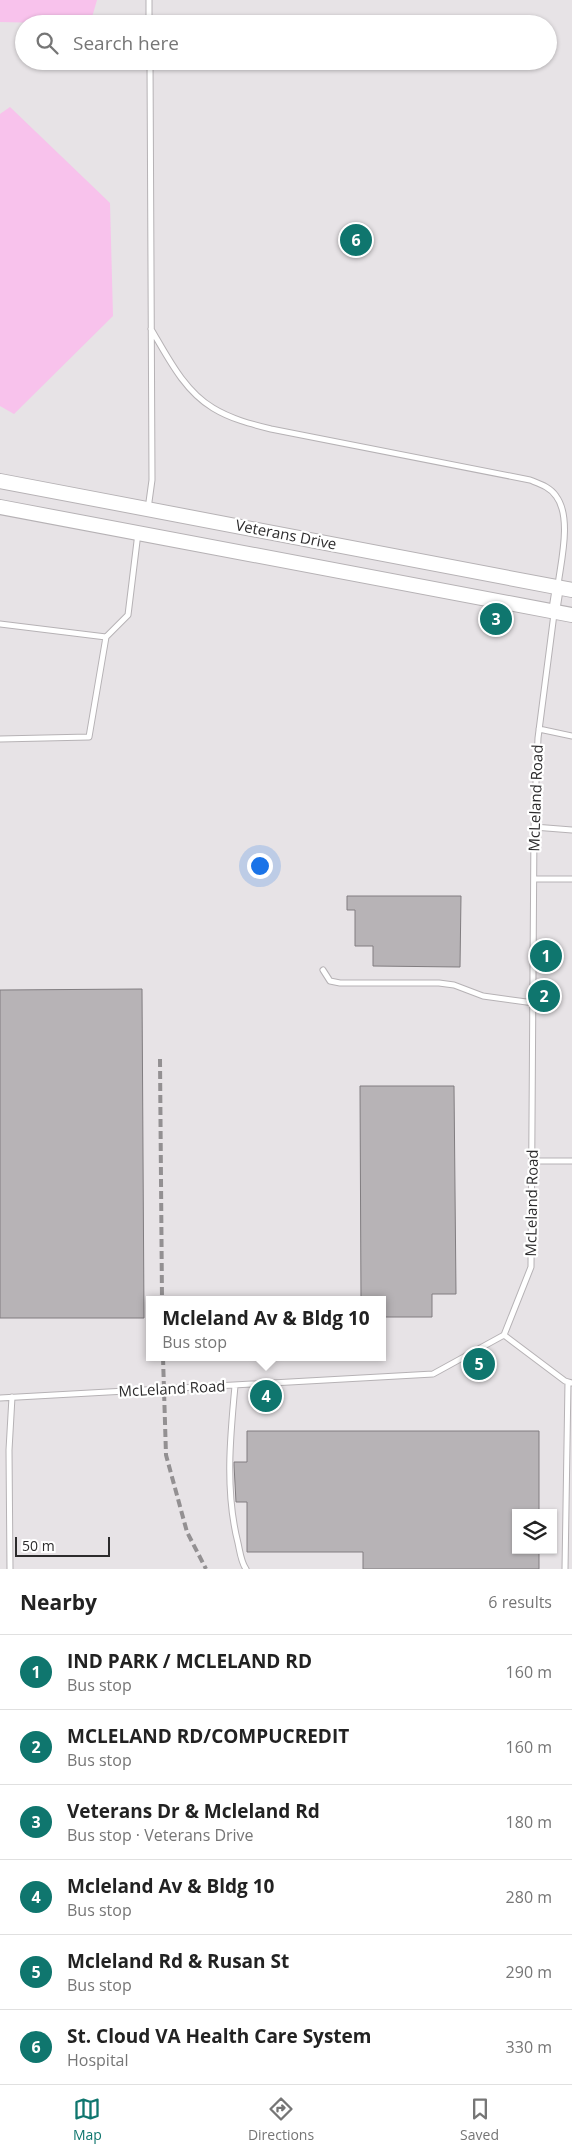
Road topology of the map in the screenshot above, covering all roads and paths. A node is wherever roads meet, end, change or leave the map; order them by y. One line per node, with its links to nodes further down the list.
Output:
1 (149, 0): 2 (lane)
2 (149, 15)
3 (150, 70): 4 (lane)
4 (151, 329): 7 (lane); 9 (lane)
5 (0, 481): 7 (main road, Veterans Drive)
6 (0, 507): 8 (main road, Veterans Drive)
7 (148, 509): 9 (main road, Veterans Drive)
8 (138, 533): 11 (main road, Veterans Drive); 14 (lane)
9 (558, 587): 10 (main road, Veterans Drive); 11 (street)
10 (572, 590)
11 (554, 612): 12 (main road, Veterans Drive); 15 (lane, McLeland Road)
12 (572, 615)
13 (0, 624): 14 (lane)
14 (106, 637): 17 (lane)
15 (539, 729): 16 (lane); 18 (lane, McLeland Road)
16 (572, 736)
17 (0, 739)
18 (534, 827): 19 (lane); 20 (lane, McLeland Road)
19 (572, 830)
20 (534, 879): 21 (lane); 23 (lane, McLeland Road)
21 (572, 879)
22 (323, 970): 23 (lane)
23 (534, 1002): 24 (lane, McLeland Road)
24 (532, 1161): 25 (lane); 26 (lane, McLeland Road)
25 (572, 1161)
26 (504, 1335): 27 (lane); 28 (lane, McLeland Road)
27 (570, 1382): 33 (lane)
28 (235, 1386): 29 (lane, McLeland Road); 32 (lane)
29 (12, 1397): 30 (lane, McLeland Road); 31 (lane)
30 (0, 1398)
31 (10, 1569)
32 (246, 1569)
33 (565, 1569)

